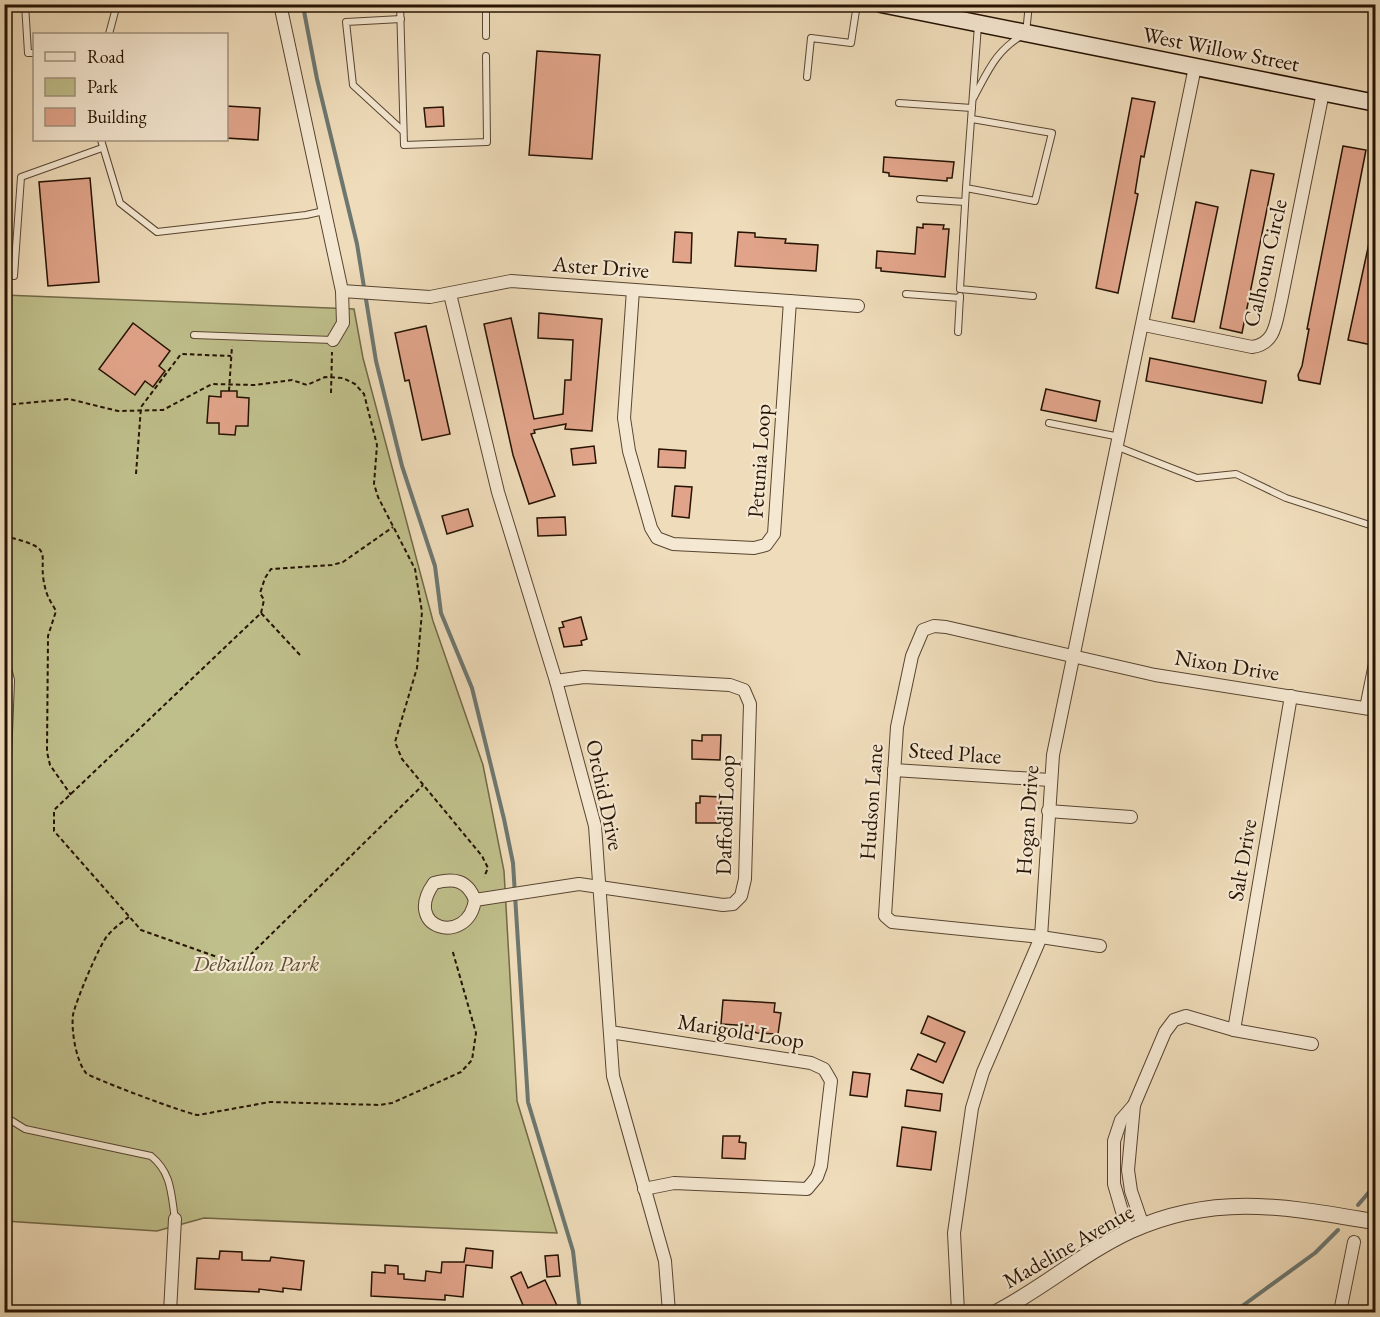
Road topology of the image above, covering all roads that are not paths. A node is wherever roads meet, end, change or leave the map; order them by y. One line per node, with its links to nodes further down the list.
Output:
1 (25, 4): 14 (lane)
2 (117, 4): 11 (lane)
3 (280, 4): 29 (street)
4 (400, 4): 9 (lane)
5 (486, 4): 13 (lane)
6 (857, 4): 17 (lane)
7 (1029, 4): 12 (lane)
8 (887, 5): 10 (main road, West Willow Street)
9 (401, 19): 23 (lane); 23 (lane)
10 (978, 24): 12 (main road, West Willow Street); 21 (lane)
11 (109, 33)
12 (1026, 33): 16 (main road, West Willow Street); 21 (lane)
13 (486, 36)
14 (33, 52)
15 (486, 56): 23 (lane)
16 (1195, 67): 18 (main road, West Willow Street); 40 (street)
17 (807, 77)
18 (1323, 92): 20 (main road, West Willow Street); 40 (street, Calhoun Circle)
19 (899, 103): 21 (lane)
20 (1376, 103)
21 (973, 104): 22 (lane)
22 (972, 118): 26 (lane); 26 (lane)
23 (403, 131)
24 (101, 141): 25 (lane)
25 (102, 148): 29 (lane); 30 (lane)
26 (966, 188): 28 (lane)
27 (920, 199): 28 (lane)
28 (966, 202): 31 (lane)
29 (324, 211): 33 (street)
30 (14, 276)
31 (960, 289): 36 (lane); 37 (lane)
32 (633, 290): 34 (street, Aster Drive); 38 (street, Aster Drive); 38 (street, Petunia Loop)
33 (342, 291): 34 (street, Aster Drive); 43 (street)
34 (450, 294): 50 (street, Orchid Drive)
35 (906, 294): 37 (lane)
36 (1033, 296)
37 (960, 298): 41 (lane)
38 (790, 301): 39 (street, Aster Drive)
39 (858, 306)
40 (1144, 325): 45 (street, Hogan Drive)
41 (958, 332)
42 (194, 335): 43 (lane)
43 (333, 340)
44 (1049, 423): 45 (lane)
45 (1119, 442): 46 (lane); 48 (street, Hogan Drive)
46 (1376, 526)
47 (4, 653): 57 (lane)
48 (1073, 657): 51 (street, Nixon Drive); 53 (street, Hudson Lane); 54 (street, Hogan Drive)
49 (1376, 659): 52 (street)
50 (556, 681): 58 (street, Orchid Drive); 58 (street, Daffodil Loop)
51 (1291, 696): 52 (street, Nixon Drive); 62 (street, Salt Drive)
52 (1371, 709)
53 (894, 770): 54 (street, Steed Place); 60 (street, Hudson Lane)
54 (1050, 780): 55 (street, Hogan Drive)
55 (1048, 811): 56 (street); 60 (street, Hogan Drive)
56 (1131, 817)
57 (4, 863)
58 (600, 885): 59 (street, Daffodil Loop); 63 (street, Orchid Drive)
59 (475, 900): 59 (street)
60 (1041, 937): 61 (street, Hudson Lane); 75 (street, Hogan Drive)
61 (1100, 946)
62 (1234, 1030): 64 (street); 65 (street)
63 (610, 1032): 67 (street, Orchid Drive); 67 (street, Marigold Loop)
64 (1312, 1044)
65 (1134, 1105): 70 (street); 71 (street)
66 (4, 1116): 68 (lane)
67 (644, 1189): 74 (street, Orchid Drive)
68 (176, 1219): 73 (street)
69 (1376, 1222): 70 (street, Madeline Avenue)
70 (1143, 1226): 71 (street, Madeline Avenue)
71 (1128, 1232): 76 (street, Madeline Avenue)
72 (1354, 1242): 77 (street)
73 (170, 1312)
74 (669, 1312)
75 (958, 1312)
76 (998, 1312)
77 (1340, 1312)

